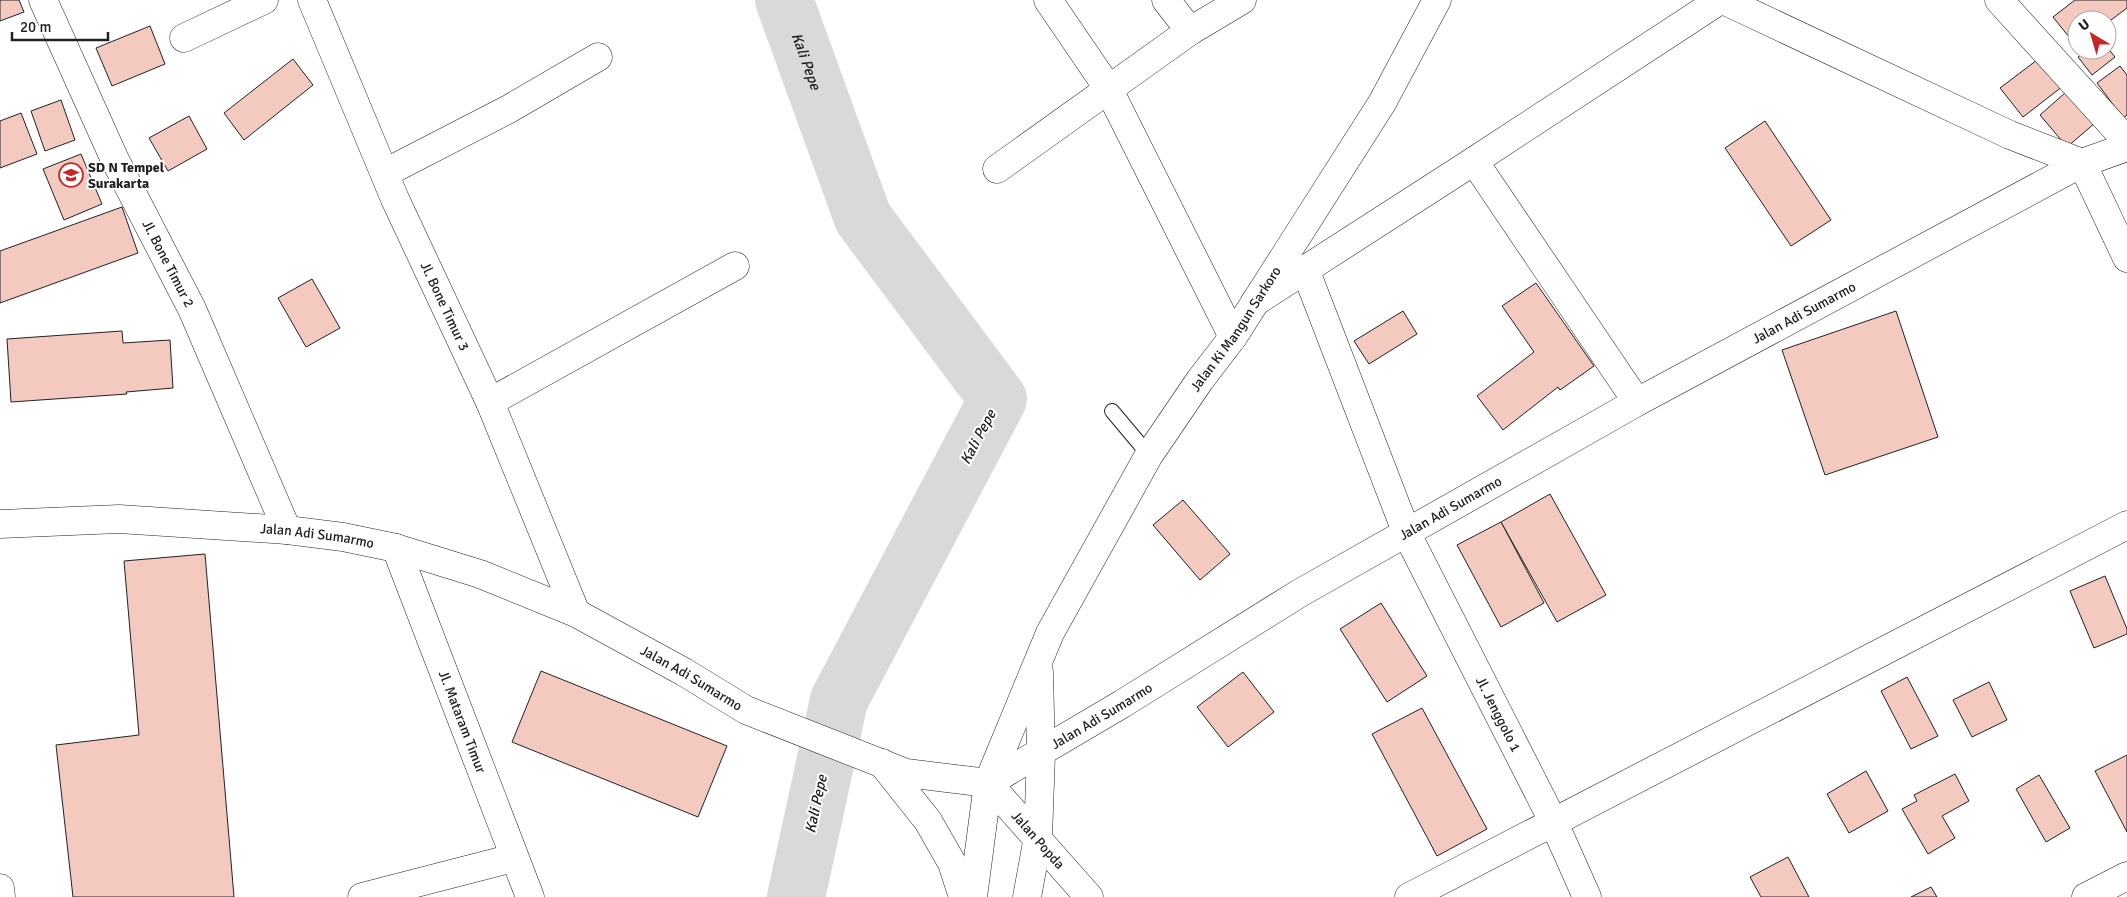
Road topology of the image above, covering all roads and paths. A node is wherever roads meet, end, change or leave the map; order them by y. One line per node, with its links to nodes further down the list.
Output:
1 (44, 0): 31 (main road, Jl. Bone Timur 2)
2 (264, 0): 11 (main road)
3 (312, 0): 19 (main road, Jl. Bone Timur 3)
4 (1048, 0): 13 (main road)
5 (1166, 0): 10 (main road)
6 (1242, 0): 10 (main road)
7 (1437, 0): 23 (main road, Jalan Ki Mangun Sarkoro)
8 (1722, 0): 16 (main road); 17 (main road)
9 (1999, 0): 14 (main road)
10 (1190, 31): 13 (main road)
11 (184, 38)
12 (598, 57): 19 (main road)
13 (1108, 88): 18 (main road); 24 (main road)
14 (2127, 142)
15 (2127, 148): 17 (main road, Jalan Adi Sumarmo)
16 (1474, 161): 22 (main road); 26 (main road)
17 (2082, 163): 20 (main road); 26 (main road, Jalan Adi Sumarmo)
18 (997, 169)
19 (385, 173): 25 (main road, Jl. Bone Timur 3)
20 (2127, 258)
21 (735, 266): 25 (main road)
22 (1305, 269): 23 (main road); 32 (main road, Jl. Jenggolo 1)
23 (1255, 302): 24 (main road, Jalan Ki Mangun Sarkoro)
24 (1233, 337): 28 (main road, Jalan Ki Mangun Sarkoro)
25 (490, 402): 34 (main road, Jl. Bone Timur 3)
26 (1637, 402): 32 (main road, Jalan Adi Sumarmo)
27 (1112, 411): 28 (lane)
28 (1149, 455): 35 (main road, Jalan Ki Mangun Sarkoro)
29 (0, 524): 31 (main road, Jalan Adi Sumarmo)
30 (2127, 525): 39 (main road)
31 (287, 530): 33 (main road, Jalan Adi Sumarmo)
32 (1407, 534): 36 (main road, Jalan Adi Sumarmo); 39 (main road, Jl. Jenggolo 1)
33 (396, 548): 34 (main road, Jalan Adi Sumarmo); 41 (main road, Jl. Mataram Timur)
34 (576, 613): 37 (main road, Jalan Adi Sumarmo)
35 (1039, 661): 36 (main road); 38 (main road, Jalan Ki Mangun Sarkoro)
36 (1040, 754): 38 (main road, Jalan Adi Sumarmo); 40 (main road)
37 (894, 768): 38 (main road, Jalan Adi Sumarmo); 47 (main road)
38 (988, 783): 40 (main road, Jalan Popda); 48 (main road)
39 (1554, 823): 51 (main road); 52 (main road, Jl. Jenggolo 1)
40 (1038, 837): 49 (main road); 50 (main road, Jalan Popda)
41 (513, 858): 45 (main road); 46 (main road, Jl. Mataram Timur)
42 (2127, 876): 53 (main road)
43 (0, 888): 44 (main road)
44 (1, 897)
45 (362, 897)
46 (530, 897)
47 (963, 897)
48 (973, 897)
49 (1027, 897)
50 (1089, 897)
51 (1409, 897)
52 (1587, 897)
53 (2086, 897)

